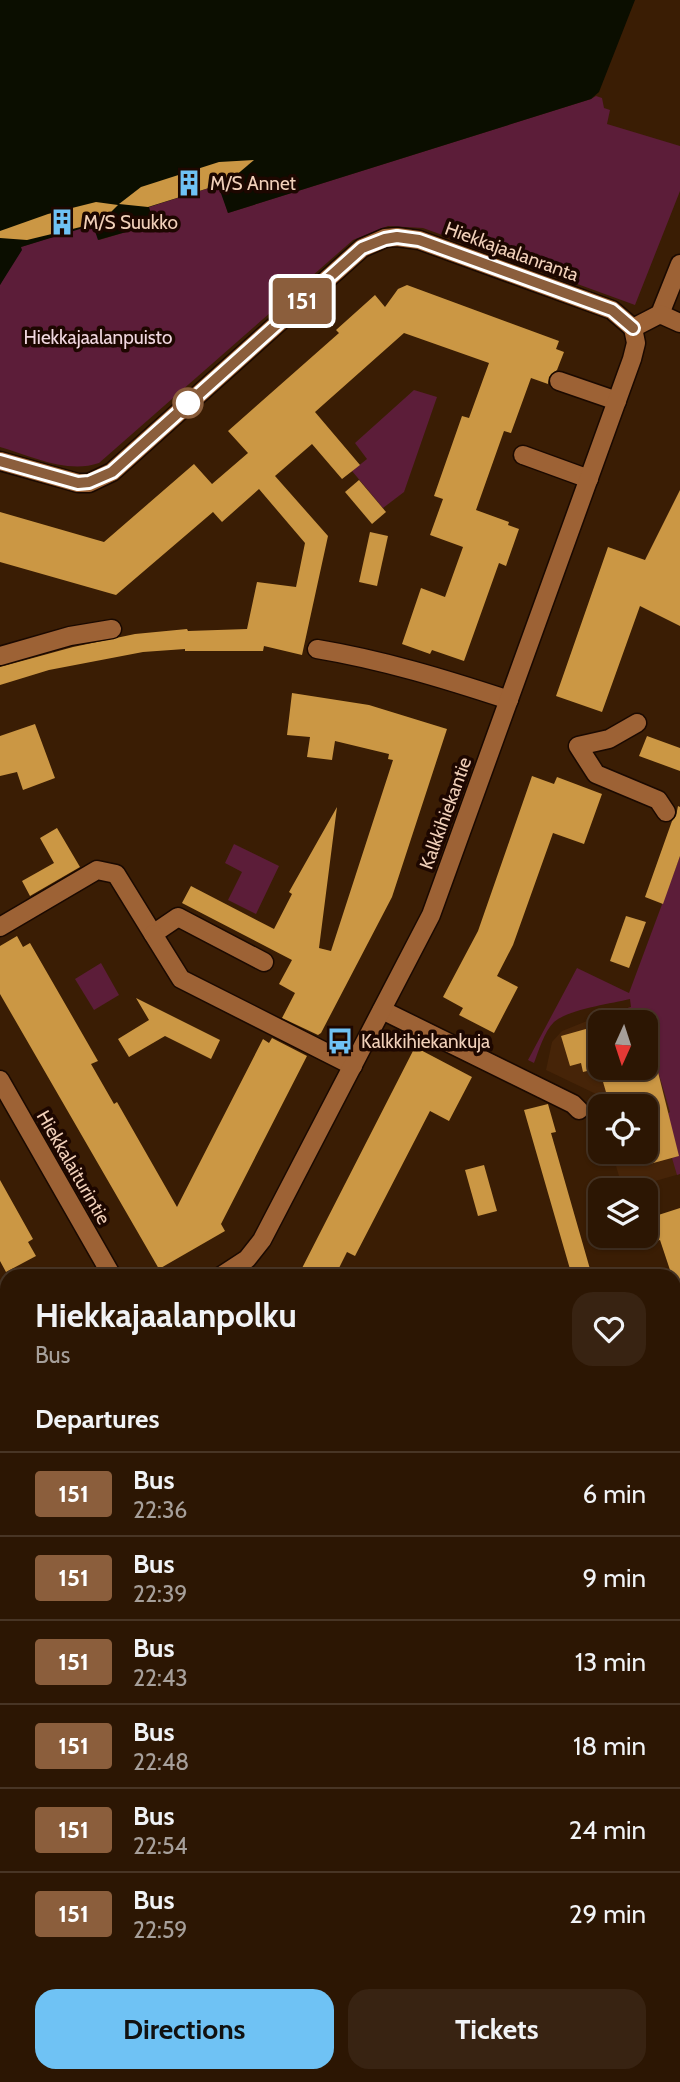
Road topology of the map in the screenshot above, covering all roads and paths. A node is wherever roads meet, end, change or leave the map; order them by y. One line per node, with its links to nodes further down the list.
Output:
1 (680, 264): 2 (street)
2 (660, 314): 3 (street); 4 (street)
3 (680, 323)
4 (633, 328): 6 (street, Kalkkihiekantie); 8 (street, Hiekkajaalanranta)
5 (559, 381): 6 (street)
6 (617, 401): 9 (street, Kalkkihiekantie)
7 (523, 455): 9 (street)
8 (0, 461)
9 (589, 479): 13 (street, Kalkkihiekantie)
10 (112, 629): 12 (street)
11 (317, 649): 13 (street)
12 (0, 656)
13 (509, 700): 19 (street, Kalkkihiekantie)
14 (637, 723): 15 (street)
15 (666, 811)
16 (0, 927): 17 (street)
17 (153, 934): 18 (street); 20 (street)
18 (264, 962)
19 (382, 1010): 20 (street, Kalkkihiekantie); 22 (street)
20 (353, 1066): 24 (street, Kalkkihiekantie)
21 (0, 1080): 23 (street, Hiekkalaiturintie)
22 (579, 1110)
23 (108, 1269)
24 (232, 1269)

